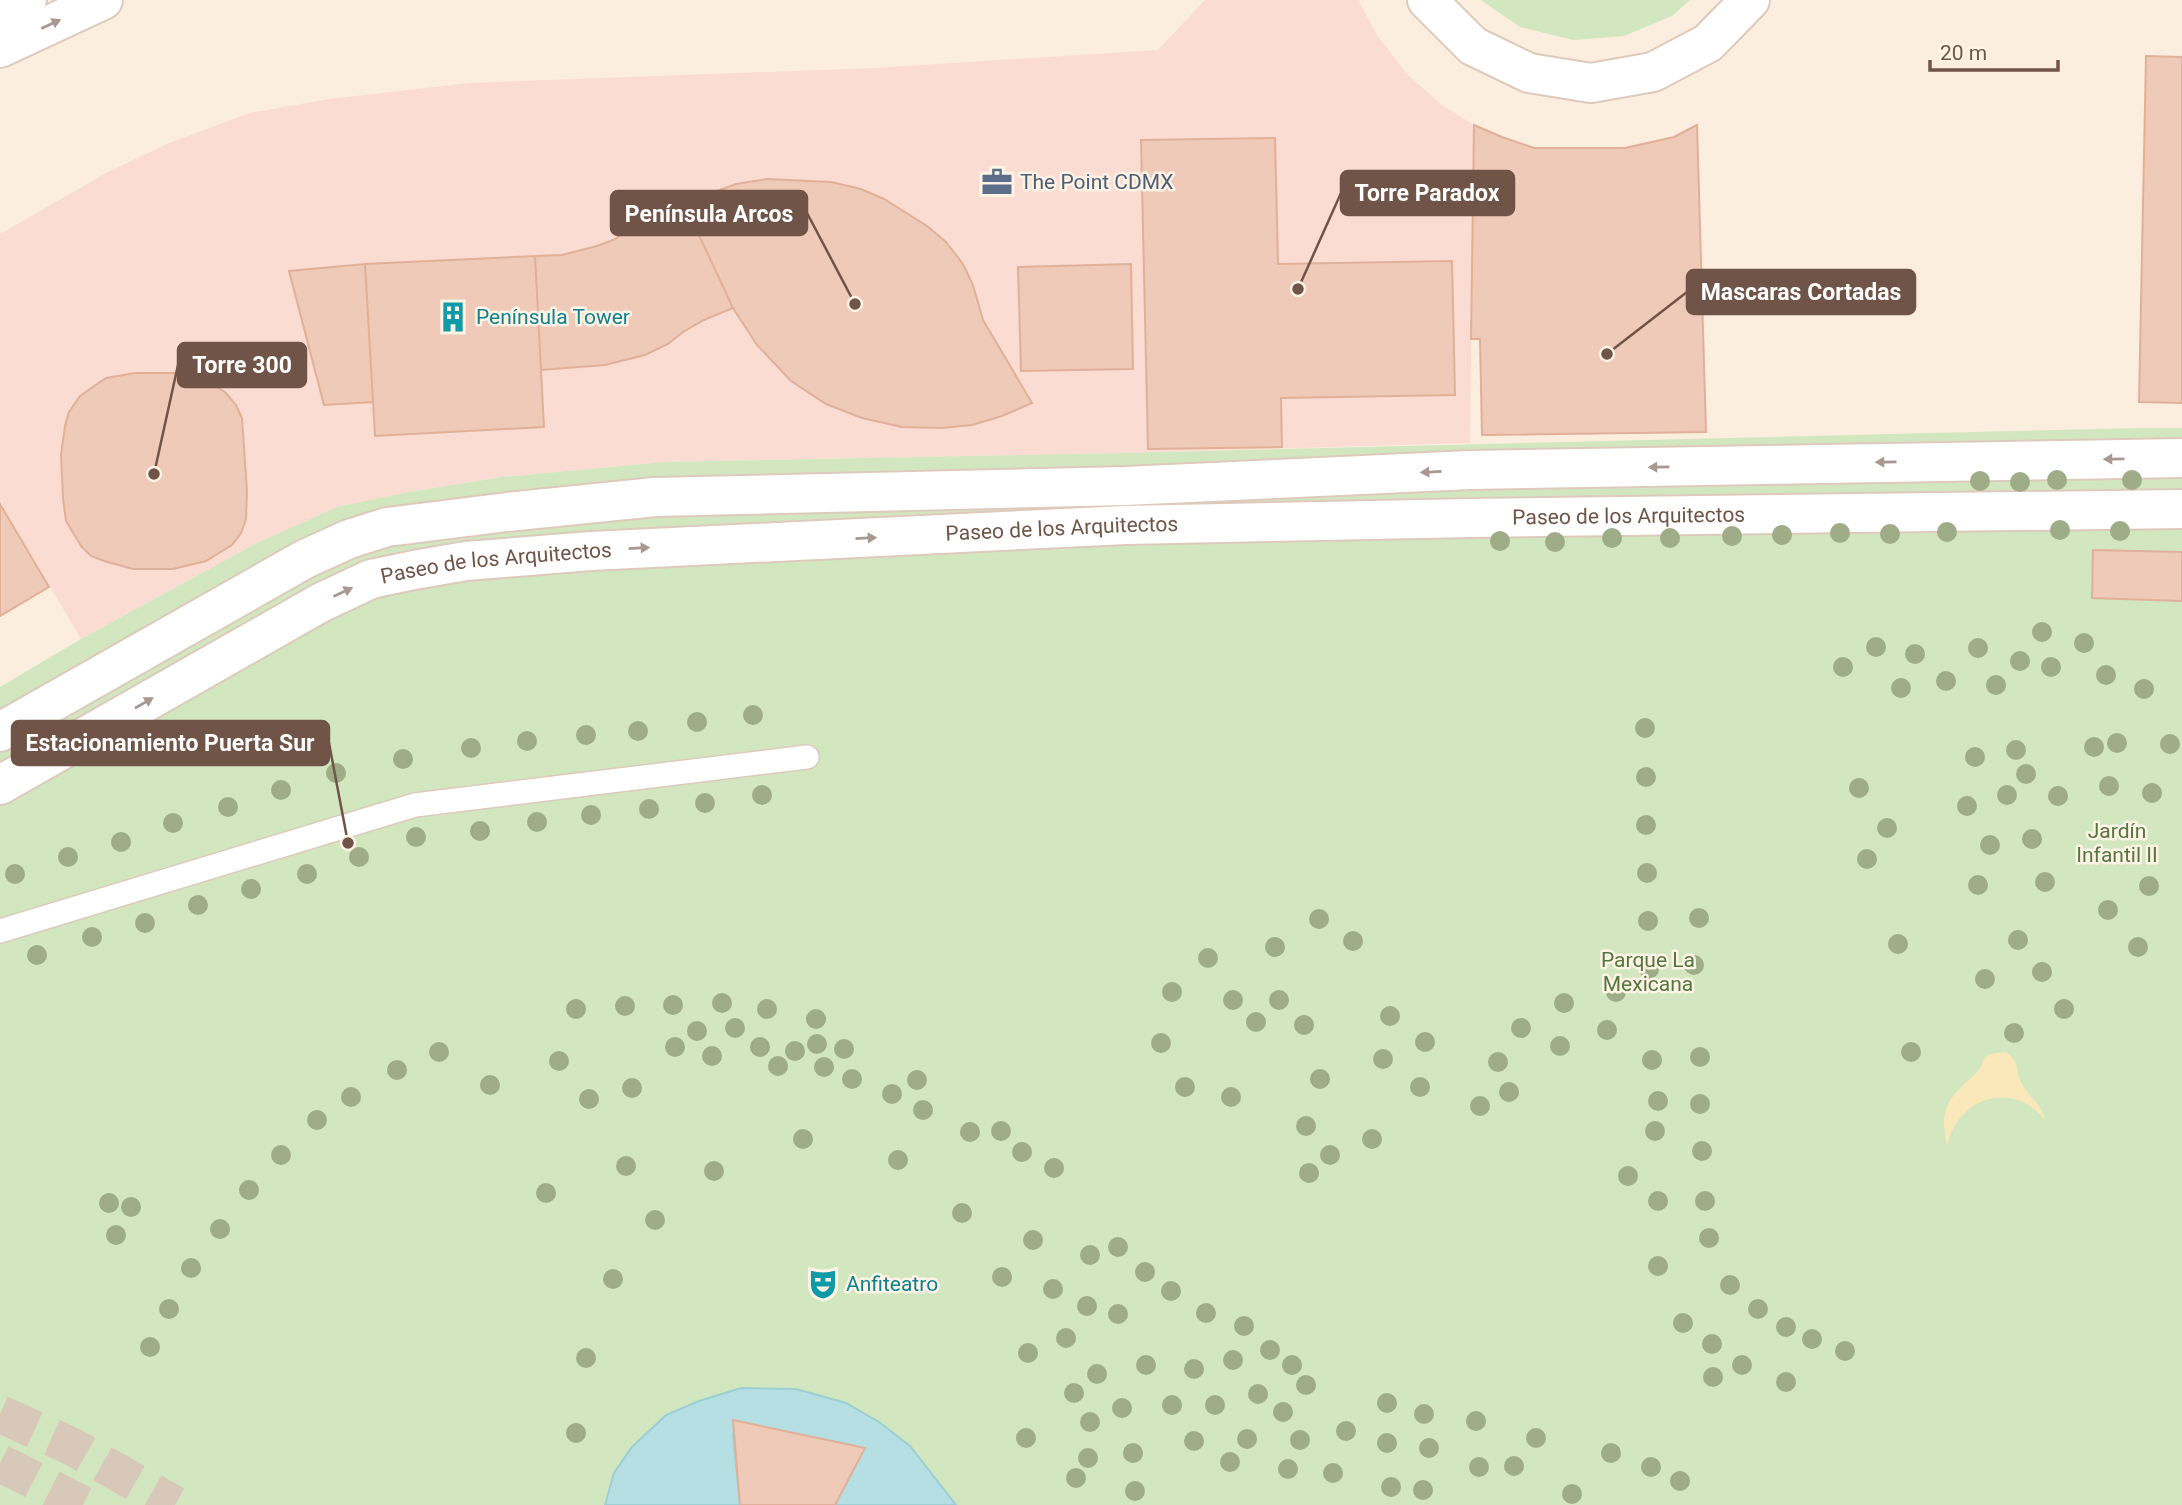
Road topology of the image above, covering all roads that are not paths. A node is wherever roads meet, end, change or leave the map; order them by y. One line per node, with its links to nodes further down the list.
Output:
1 (27, 0): 5 (street)
2 (103, 0): 6 (street, one-way to 2)
3 (1427, 0): 4 (street)
4 (1750, 0)
5 (0, 13)
6 (0, 48)
7 (2182, 458): 8 (street, Paseo de los Arquitectos, one-way to 8)
8 (1125, 486): 10 (street); 11 (street, Paseo de los Arquitectos)
9 (2182, 509): 10 (street, Paseo de los Arquitectos)
10 (1126, 526): 13 (street, Paseo de los Arquitectos, one-way to 10)
11 (0, 732)
12 (807, 757): 14 (lane)
13 (0, 785)
14 (0, 931)

